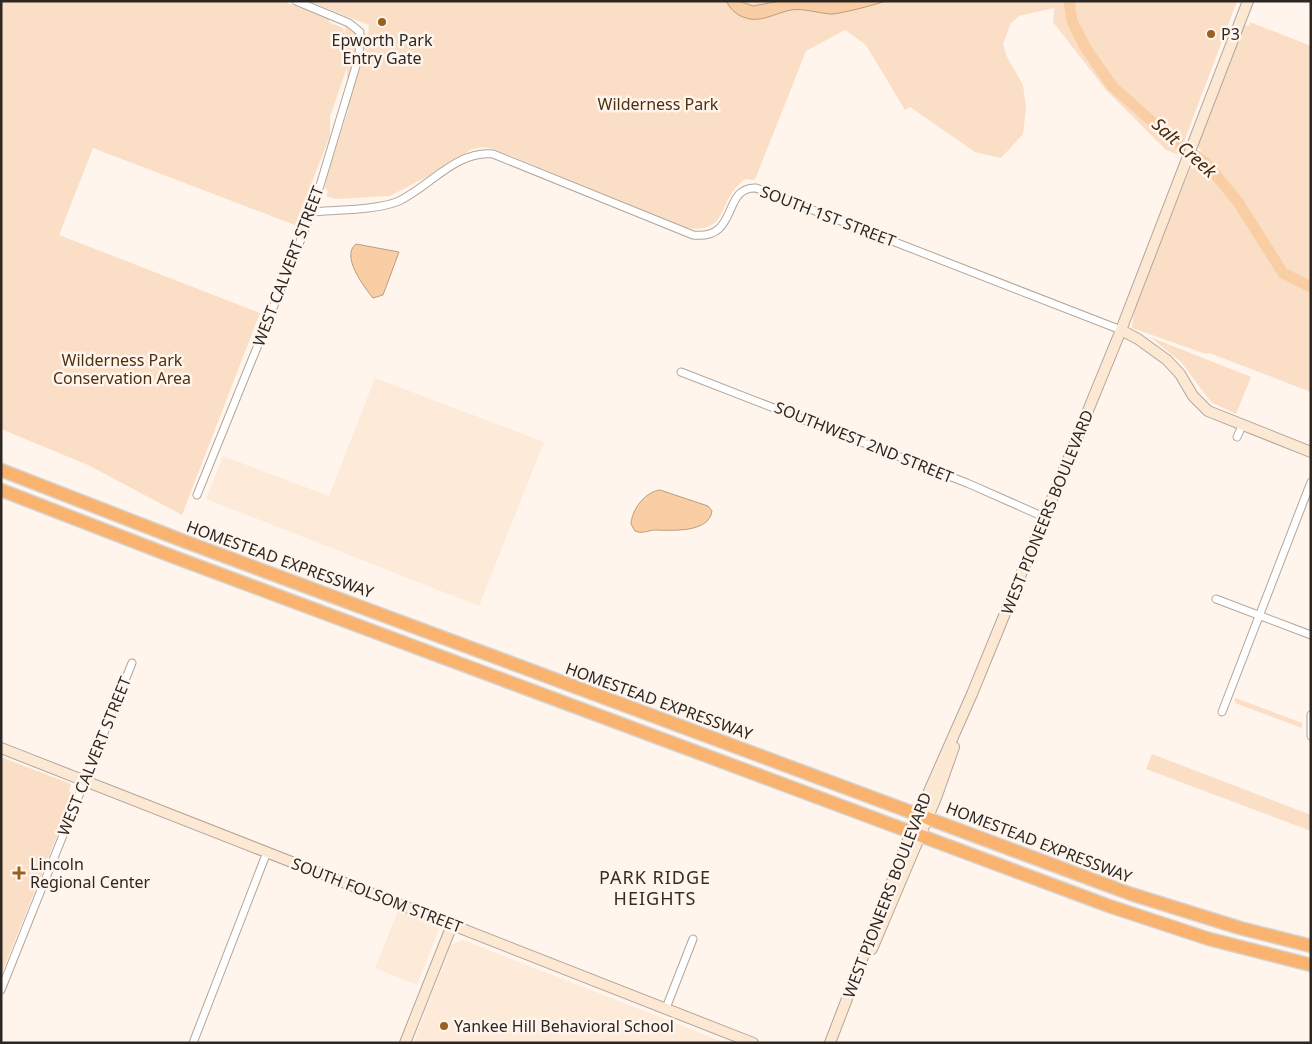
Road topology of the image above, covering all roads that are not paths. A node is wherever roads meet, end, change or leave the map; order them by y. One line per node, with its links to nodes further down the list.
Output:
1 (296, 1): 3 (street, WEST CALVERT STREET)
2 (1248, 1): 4 (main road, WEST PIONEERS BOULEVARD)
3 (312, 212): 4 (street, SOUTH 1ST STREET); 12 (street, WEST CALVERT STREET)
4 (1121, 330): 6 (main road, SOUTH 1ST STREET); 13 (main road, WEST PIONEERS BOULEVARD)
5 (681, 372): 13 (street, SOUTHWEST 2ND STREET)
6 (1242, 426): 7 (street); 8 (main road, SOUTH 1ST STREET)
7 (1237, 437)
8 (1311, 452)
9 (1, 470): 23 (highway, HOMESTEAD EXPRESSWAY)
10 (1311, 482): 15 (street)
11 (1, 490): 24 (highway, HOMESTEAD EXPRESSWAY)
12 (197, 495)
13 (1044, 517): 23 (main road, WEST PIONEERS BOULEVARD)
14 (1216, 599): 15 (street)
15 (1259, 616): 16 (street); 18 (street)
16 (1311, 635)
17 (132, 662): 22 (street, WEST CALVERT STREET)
18 (1222, 712)
19 (1311, 715): 20 (street)
20 (1311, 736)
21 (1, 748): 22 (main road, SOUTH FOLSOM STREET)
22 (85, 780): 25 (main road, SOUTH FOLSOM STREET); 30 (street, WEST CALVERT STREET)
23 (923, 816): 24 (main road, WEST PIONEERS BOULEVARD); 28 (highway, HOMESTEAD EXPRESSWAY)
24 (915, 833): 29 (highway, HOMESTEAD EXPRESSWAY); 35 (main road, WEST PIONEERS BOULEVARD)
25 (267, 852): 26 (main road, SOUTH FOLSOM STREET); 32 (street)
26 (452, 925): 31 (main road, SOUTH FOLSOM STREET); 33 (main road)
27 (693, 939): 31 (street)
28 (1311, 946)
29 (1311, 965)
30 (1, 990)
31 (666, 1008): 34 (main road, SOUTH FOLSOM STREET)
32 (193, 1043)
33 (405, 1043)
34 (753, 1043)
35 (831, 1043)

